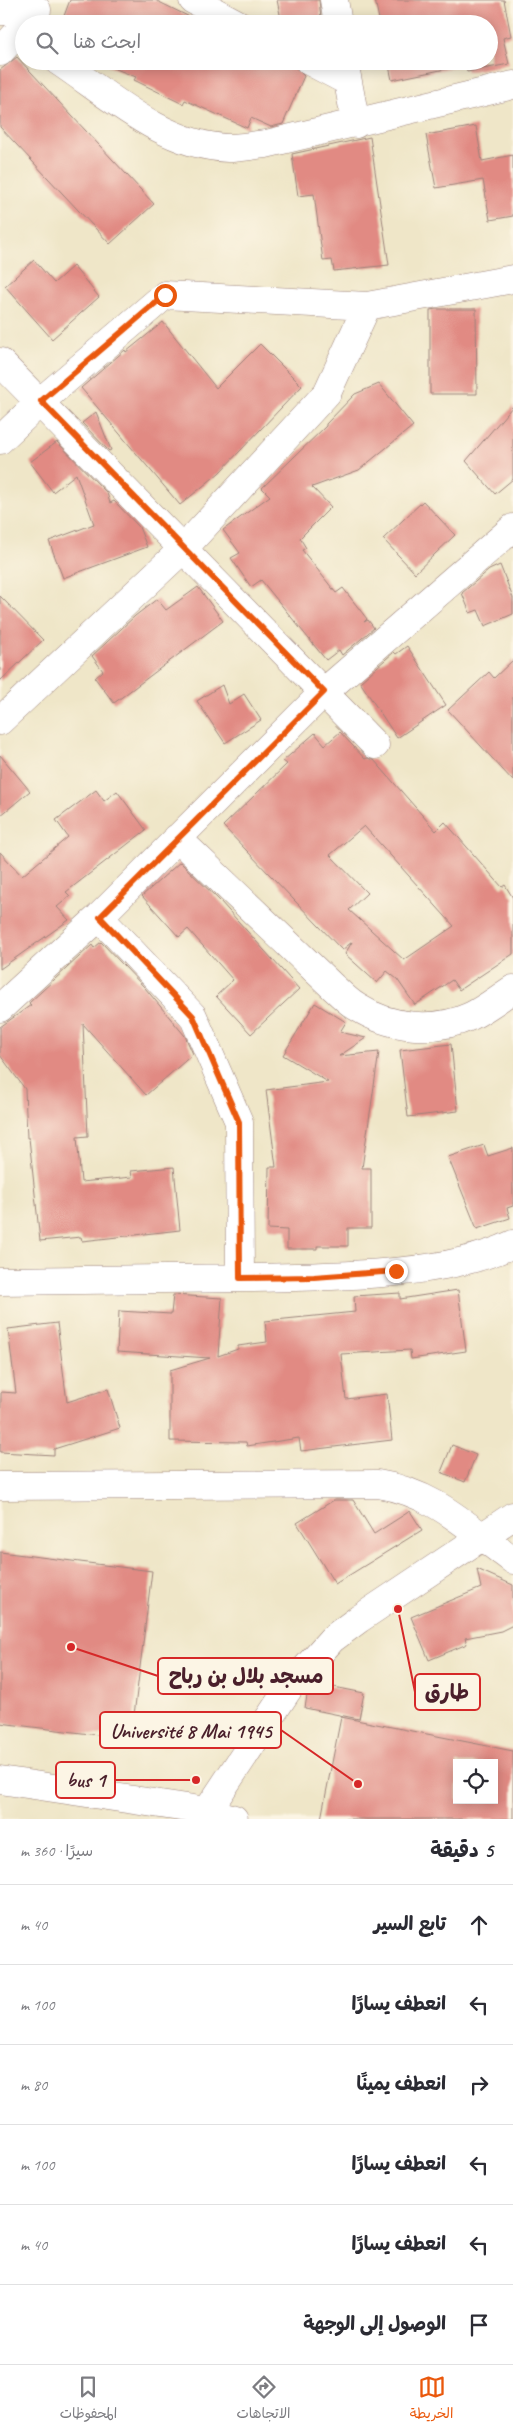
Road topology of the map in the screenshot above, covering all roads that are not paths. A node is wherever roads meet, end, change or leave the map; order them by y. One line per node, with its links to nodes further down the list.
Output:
1 (193, 0): 4 (street)
2 (334, 0): 5 (street)
3 (0, 11): 6 (street)
4 (221, 15)
5 (336, 15)
6 (15, 20)
7 (72, 70): 10 (street)
8 (345, 71): 10 (street)
9 (513, 85): 10 (street)
10 (356, 124)
11 (513, 279): 12 (street)
12 (367, 306): 14 (street); 17 (street)
13 (0, 362): 14 (street)
14 (41, 401): 15 (street); 17 (street)
15 (0, 440)
16 (513, 528): 18 (street)
17 (184, 548): 18 (street); 19 (street)
18 (324, 692): 20 (street); 21 (street)
19 (0, 721)
20 (375, 745)
21 (177, 838): 22 (street); 23 (street)
22 (100, 917): 24 (street); 26 (street)
23 (513, 989)
24 (0, 1008)
25 (513, 1244): 26 (street)
26 (240, 1278): 27 (street)
27 (0, 1281)
28 (0, 1486): 30 (street)
29 (513, 1516): 30 (street)
30 (480, 1536): 31 (street); 33 (street)
31 (513, 1560)
32 (0, 1780): 33 (street)
33 (204, 1815): 34 (street)
34 (234, 1819)

